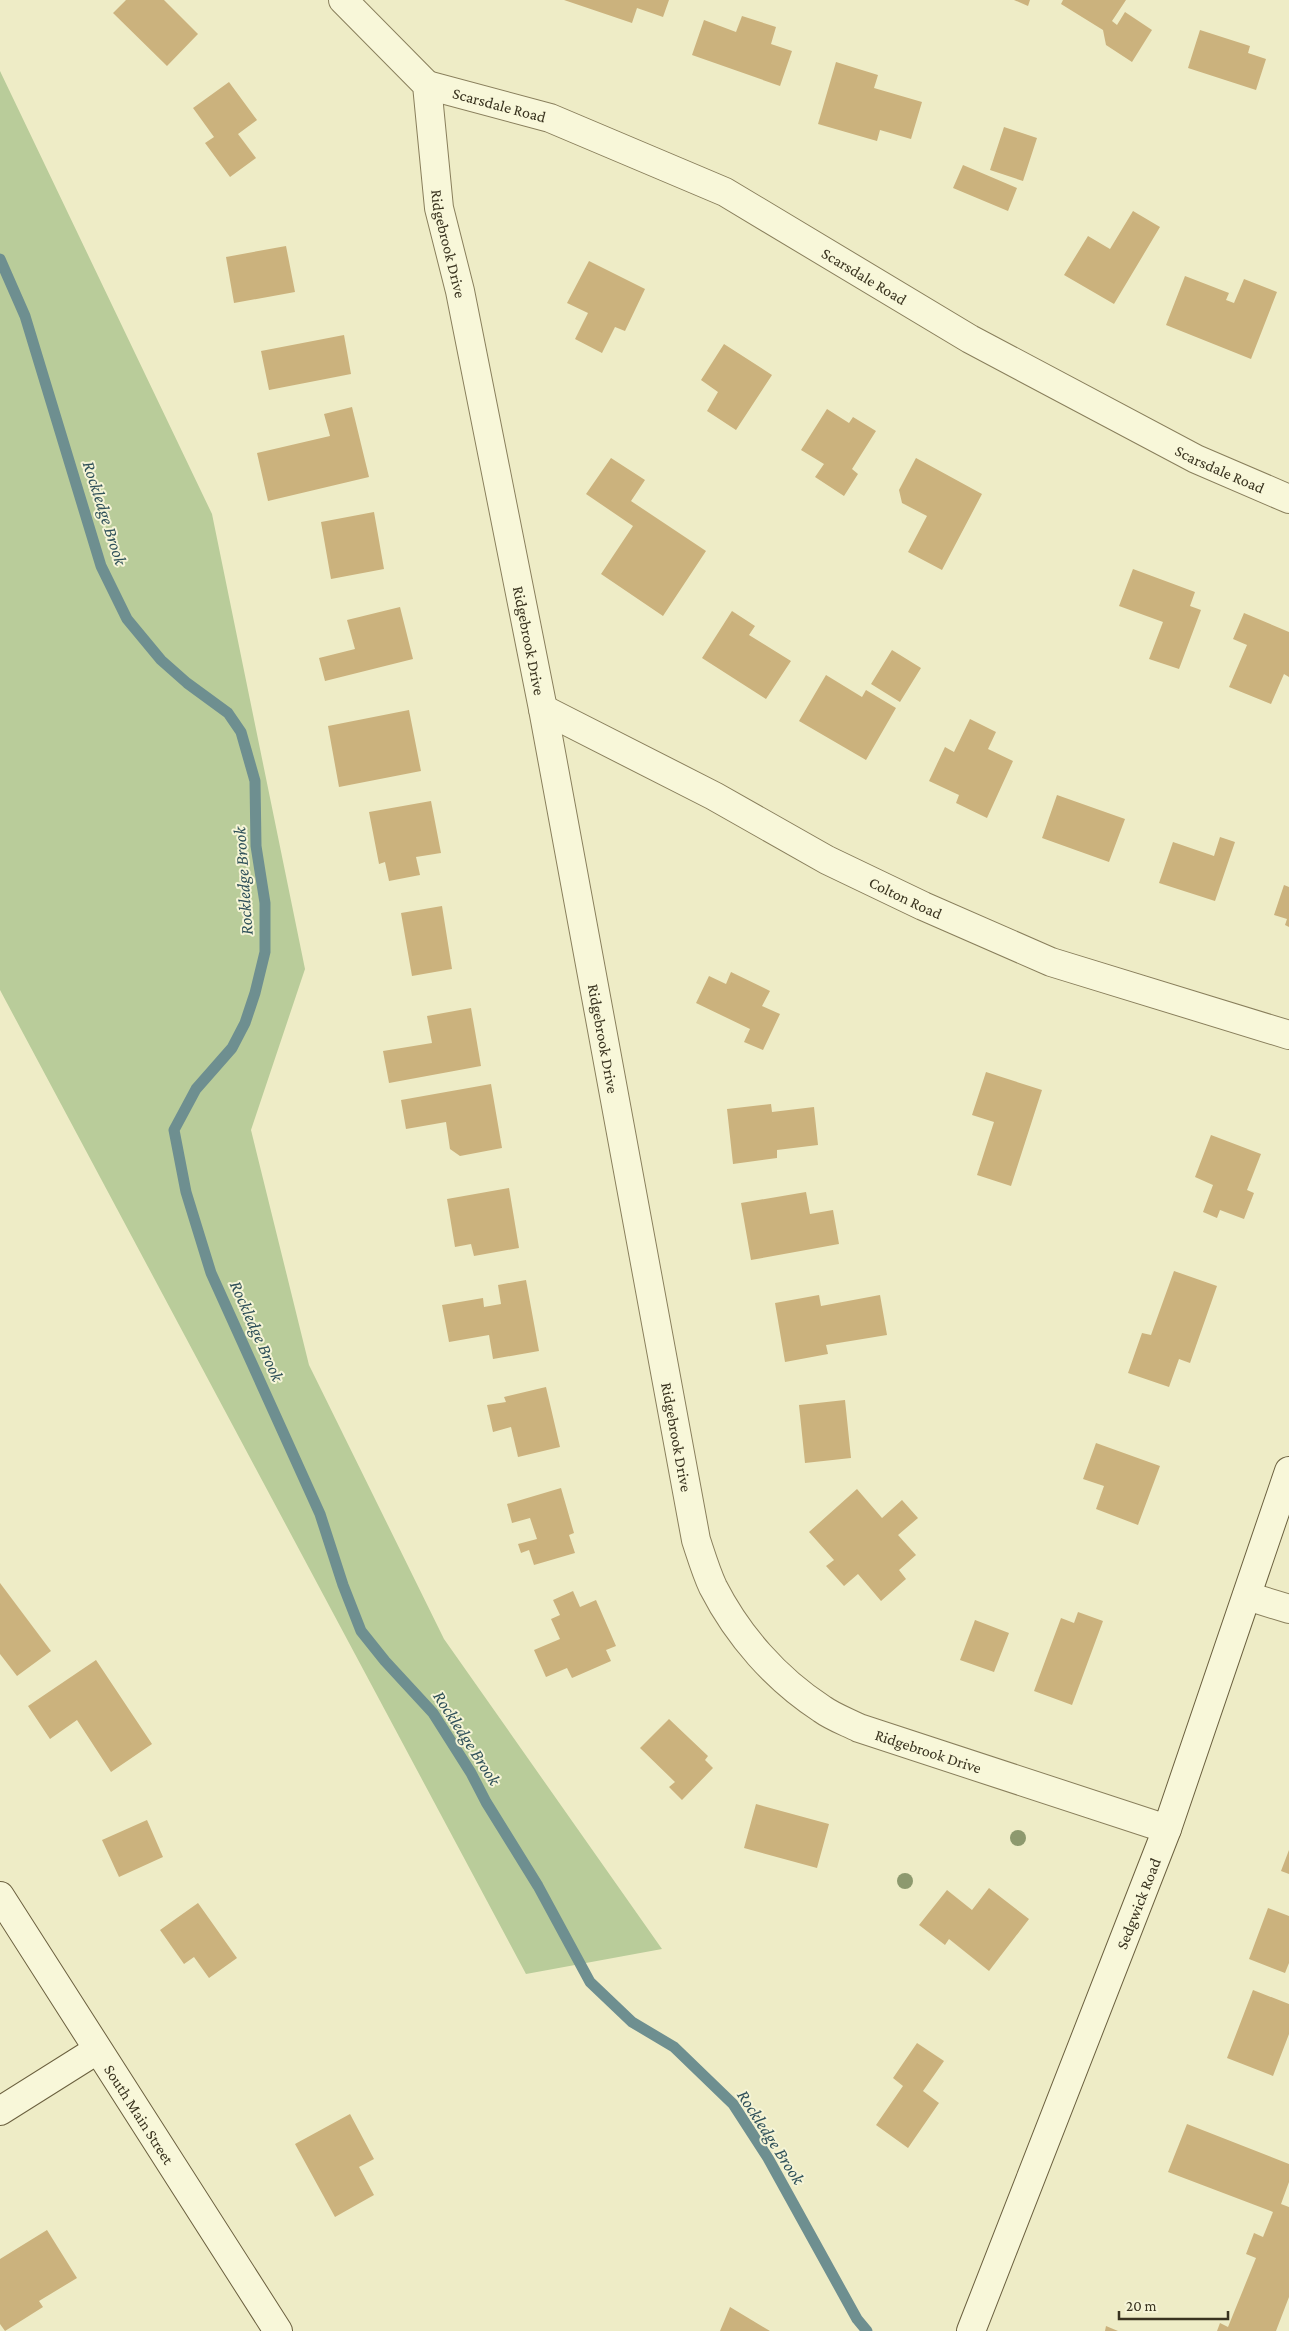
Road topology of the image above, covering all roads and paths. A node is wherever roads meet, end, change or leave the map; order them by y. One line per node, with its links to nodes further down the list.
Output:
1 (343, 0): 2 (street)
2 (427, 85): 3 (street, Scarsdale Road); 4 (street, Ridgebrook Drive)
3 (1289, 499)
4 (543, 710): 5 (street, Colton Road); 9 (street, Ridgebrook Drive)
5 (1289, 1034)
6 (1289, 1471): 7 (street, Sedgwick Road)
7 (1247, 1596): 8 (street); 9 (street, Sedgwick Road)
8 (1289, 1609)
9 (1167, 1829): 14 (street, Sedgwick Road)
10 (0, 1896): 11 (street, South Main Street)
11 (97, 2050): 12 (street); 13 (street, South Main Street)
12 (0, 2111)
13 (278, 2331)
14 (971, 2331)

